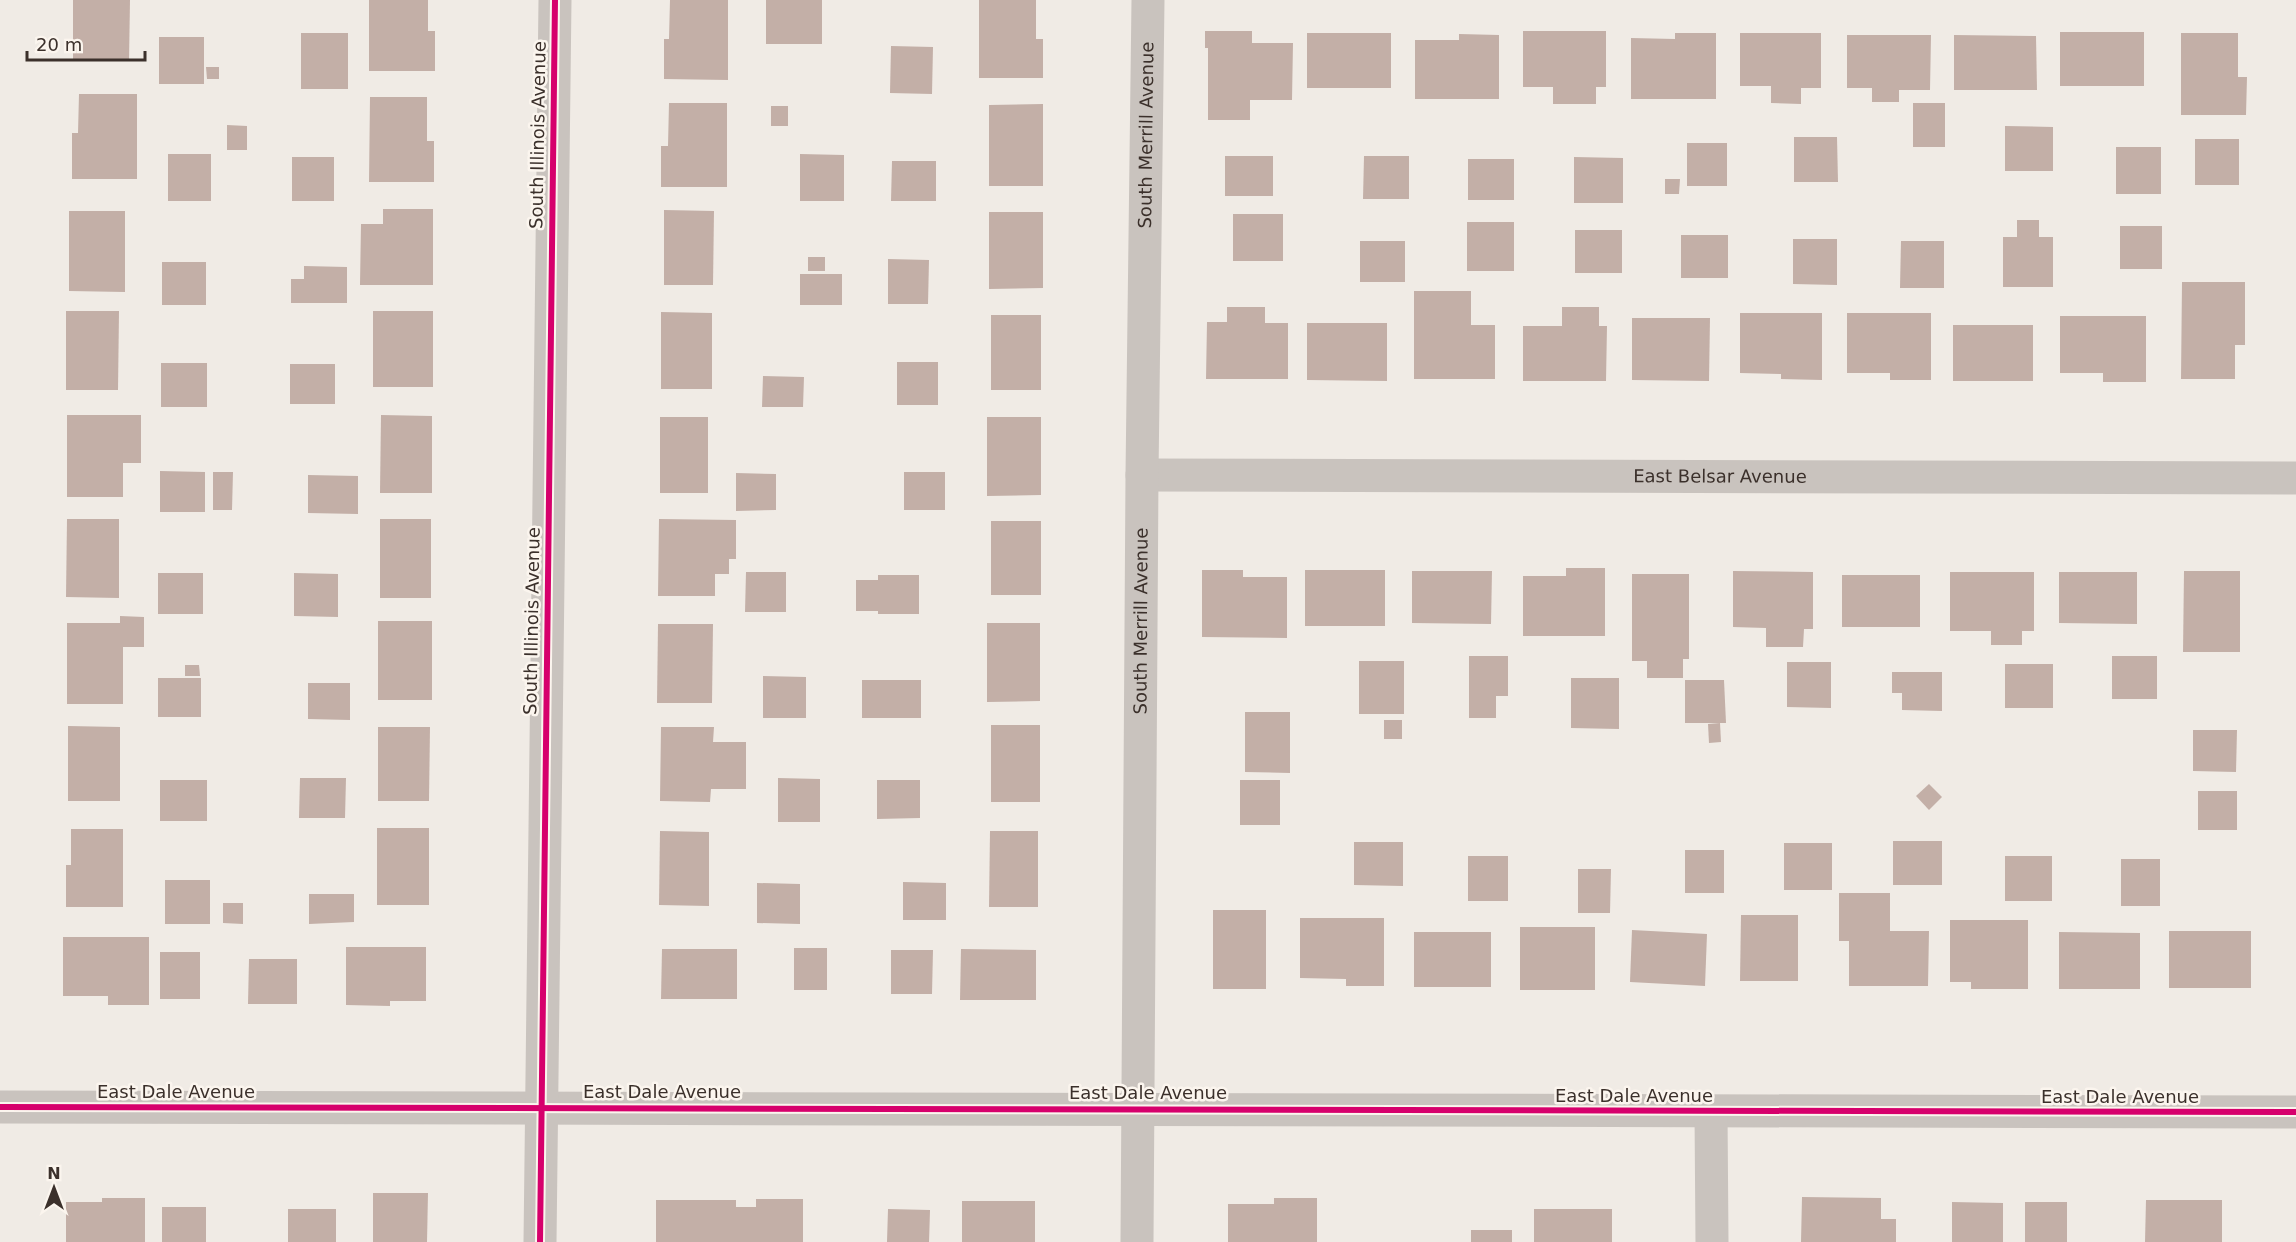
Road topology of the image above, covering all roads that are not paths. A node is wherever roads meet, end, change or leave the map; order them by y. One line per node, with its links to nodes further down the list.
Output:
1 (555, 0): 6 (street, South Illinois Avenue)
2 (1148, 0): 3 (street, South Merrill Avenue)
3 (1142, 475): 4 (street, East Belsar Avenue); 7 (street, South Merrill Avenue)
4 (2296, 478)
5 (0, 1107): 6 (street, East Dale Avenue)
6 (541, 1107): 7 (street, East Dale Avenue); 10 (street, South Illinois Avenue)
7 (1137, 1108): 8 (street, East Dale Avenue); 11 (street, South Merrill Avenue)
8 (1711, 1112): 9 (street, East Dale Avenue); 12 (street)
9 (2296, 1112)
10 (540, 1242)
11 (1137, 1242)
12 (1712, 1242)

